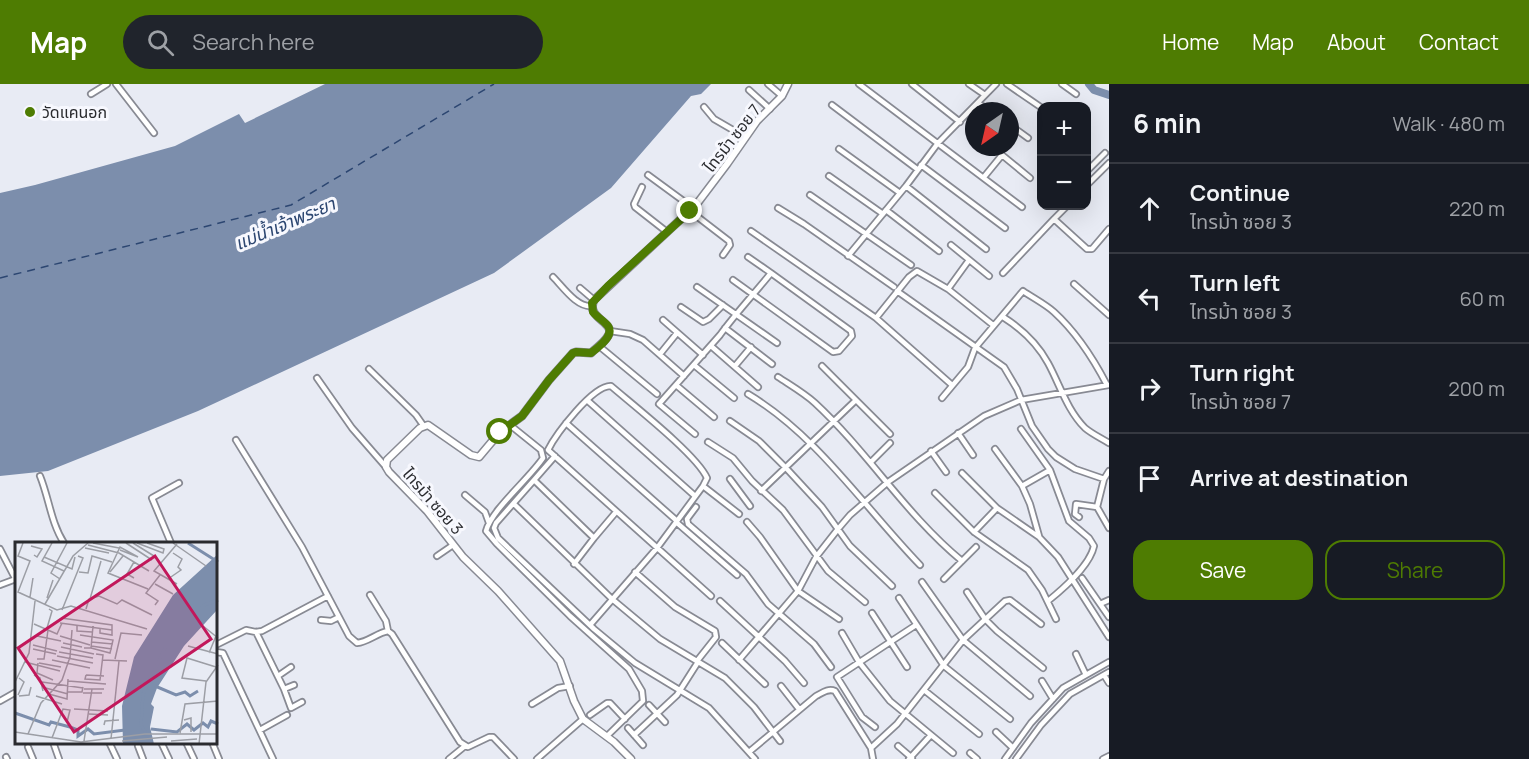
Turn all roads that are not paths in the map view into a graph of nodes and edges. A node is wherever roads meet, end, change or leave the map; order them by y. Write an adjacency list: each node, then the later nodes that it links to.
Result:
1 (107, 84): 12 (street)
2 (116, 84): 24 (street)
3 (768, 84): 15 (street)
4 (788, 84): 15 (street, ไทรม้า ซอย 7)
5 (859, 84): 27 (street)
6 (912, 84): 22 (street)
7 (969, 84): 14 (street)
8 (996, 84): 14 (street)
9 (1007, 84): 18 (street)
10 (1062, 84): 13 (street)
11 (749, 90): 20 (street)
12 (91, 94)
13 (1076, 94)
14 (986, 95): 16 (street)
15 (782, 96): 20 (street, ไทรม้า ซอย 7)
16 (979, 102)
17 (832, 105): 31 (street)
18 (1037, 105)
19 (704, 107): 25 (street)
20 (770, 109): 25 (street, ไทรม้า ซอย 7)
21 (965, 117): 22 (street)
22 (960, 122): 27 (street)
23 (1019, 132): 26 (street)
24 (154, 133)
25 (745, 137): 44 (street, ไทรม้า ซอย 7)
26 (1028, 138)
27 (938, 143): 31 (street); 35 (street)
28 (839, 149): 40 (street)
29 (1106, 153): 32 (street)
30 (1109, 163): 37 (street)
31 (919, 167): 38 (street); 48 (street)
32 (1091, 167)
33 (648, 175): 44 (street)
34 (829, 176): 46 (street)
35 (984, 177): 36 (street); 42 (street)
36 (1030, 178)
37 (1091, 181)
38 (906, 186): 40 (street); 54 (street)
39 (642, 187): 51 (street)
40 (900, 193): 46 (street)
41 (810, 195): 52 (street)
42 (1022, 207)
43 (778, 208): 57 (street)
44 (691, 210): 51 (street, ไทรม้า ซอย 7); 56 (street)
45 (1062, 210): 47 (street)
46 (884, 212): 52 (street); 55 (street)
47 (1054, 219): 49 (street); 62 (street)
48 (1005, 228)
49 (1109, 229)
50 (752, 231): 78 (street)
51 (667, 232): 72 (street, ไทรม้า ซอย 7)
52 (865, 234): 57 (street); 60 (street)
53 (951, 245): 59 (street)
54 (986, 249)
55 (939, 251)
56 (723, 255)
57 (848, 256): 69 (street)
58 (748, 257): 61 (street)
59 (969, 260): 63 (street); 70 (street)
60 (911, 265)
61 (771, 273): 71 (street); 71 (street)
62 (1003, 273)
63 (989, 276)
64 (553, 277): 72 (street)
65 (734, 280): 71 (street)
66 (1074, 284): 76 (street)
67 (697, 287): 73 (street)
68 (580, 288): 72 (street)
69 (896, 289): 70 (street); 78 (street); 88 (street)
70 (948, 289): 80 (street)
71 (754, 294): 75 (street)
72 (593, 303): 82 (street)
73 (723, 305): 74 (street); 75 (street)
74 (681, 307)
75 (737, 315): 81 (street); 84 (street)
76 (1109, 315)
77 (1003, 317): 80 (street); 100 (street); 103 (street)
78 (876, 318): 99 (street)
79 (663, 320): 83 (street)
80 (993, 325): 88 (street)
81 (725, 328): 86 (street); 87 (street)
82 (610, 331): 85 (street); 89 (street)
83 (677, 333): 89 (street); 90 (street)
84 (777, 343)
85 (599, 346): 104 (street); 116 (street)
86 (711, 346): 90 (street); 93 (street)
87 (751, 347): 91 (street); 93 (street)
88 (975, 348): 99 (street); 109 (street)
89 (660, 354): 96 (street)
90 (703, 355): 92 (street)
91 (772, 364)
92 (694, 365): 96 (street); 106 (street)
93 (735, 366): 102 (street)
94 (822, 366): 108 (street)
95 (369, 369): 115 (street)
96 (684, 376): 101 (street)
97 (778, 376): 113 (street)
98 (316, 378): 131 (street)
99 (952, 385): 107 (street)
100 (1108, 385): 103 (street)
101 (676, 386): 111 (street); 119 (street)
102 (758, 387)
103 (1062, 392): 109 (street); 123 (street)
104 (657, 394)
105 (748, 394): 124 (street)
106 (734, 398)
107 (942, 398)
108 (856, 400): 113 (street); 120 (street)
109 (1021, 400): 118 (street); 139 (street)
110 (588, 401): 114 (street); 143 (street); 148 (street)
111 (714, 417)
112 (730, 420): 132 (street)
113 (834, 422): 124 (street); 130 (street)
114 (566, 423): 129 (street); 158 (street)
115 (423, 425): 116 (street); 131 (street, ไทรม้า ซอย 3)
116 (510, 425): 161 (street)
117 (1021, 429): 133 (street)
118 (958, 433): 127 (street); 128 (street)
119 (695, 434)
120 (890, 434)
121 (236, 440): 192 (street)
122 (708, 442): 145 (street)
123 (1109, 443)
124 (812, 444): 132 (street); 150 (street)
125 (890, 444): 130 (street)
126 (995, 449): 144 (street)
127 (931, 451): 135 (street); 141 (street)
128 (973, 455)
129 (555, 456): 140 (street); 156 (street)
130 (871, 462): 141 (street)
131 (386, 468): 170 (street, ไทรม้า ซอย 3)
132 (786, 468): 145 (street); 162 (street)
133 (1050, 470): 144 (street); 182 (street)
134 (1109, 471): 139 (street)
135 (946, 472)
136 (962, 473): 155 (street)
137 (40, 476): 168 (street)
138 (730, 479): 149 (street)
139 (1104, 479): 154 (street)
140 (534, 480): 151 (street); 167 (street)
141 (888, 482): 150 (street); 176 (street)
142 (179, 483): 169 (street)
143 (703, 486): 148 (street); 149 (street)
144 (1022, 486): 160 (street)
145 (761, 491): 175 (street)
146 (935, 493): 165 (street)
147 (465, 495): 161 (street)
148 (695, 496): 158 (street)
149 (745, 499): 152 (street)
150 (864, 502): 162 (street); 178 (street)
151 (514, 504): 177 (street); 209 (street)
152 (750, 506)
153 (696, 507): 202 (street)
154 (1097, 507): 157 (street); 164 (street)
155 (997, 508): 163 (street); 165 (street)
156 (616, 512): 167 (street); 172 (street)
157 (1079, 518)
158 (676, 521): 172 (street); 180 (street)
159 (747, 522): 189 (street)
160 (1035, 522): 163 (street); 166 (street)
161 (489, 523): 258 (street)
162 (838, 528): 175 (street); 188 (street)
163 (1025, 528): 166 (street)
164 (1109, 528)
165 (974, 532): 198 (street)
166 (1040, 537): 182 (street)
167 (594, 538): 177 (street)
168 (63, 542)
169 (171, 542)
170 (453, 545): 174 (street); 240 (street, ไทรม้า ซอย 3)
171 (976, 547): 176 (street)
172 (657, 548): 179 (street); 193 (street)
173 (0, 549): 181 (street)
174 (437, 556)
175 (816, 557): 189 (street); 199 (street)
176 (962, 561): 184 (street)
177 (574, 564): 195 (street)
178 (920, 565)
179 (636, 572): 195 (street); 224 (street)
180 (738, 575)
181 (15, 578)
182 (1073, 578): 198 (street); 215 (street)
183 (1082, 578): 200 (street)
184 (944, 579)
185 (15, 580): 187 (street)
186 (922, 582): 217 (street)
187 (0, 585)
188 (892, 585)
189 (798, 591): 202 (street); 205 (street)
190 (967, 592): 206 (street)
191 (370, 595): 212 (street)
192 (328, 596): 203 (street); 213 (street)
193 (711, 596)
194 (898, 598): 211 (street)
195 (612, 599): 209 (street); 224 (street)
196 (1109, 600): 200 (street)
197 (720, 601): 216 (street)
198 (1048, 601): 207 (street)
199 (865, 602)
200 (1100, 604): 204 (street)
201 (872, 613): 218 (street)
202 (780, 615): 216 (street); 229 (street)
203 (339, 617): 208 (street); 212 (street)
204 (1109, 617)
205 (839, 619)
206 (985, 619): 210 (street); 217 (street); 231 (street)
207 (1056, 619)
208 (321, 620)
209 (590, 624): 243 (street)
210 (1041, 624)
211 (916, 625): 218 (street); 227 (street)
212 (388, 631): 278 (street)
213 (256, 632): 220 (street); 234 (street)
214 (842, 633): 225 (street)
215 (1109, 637)
216 (760, 638): 223 (street); 236 (street)
217 (963, 640): 227 (street); 246 (street)
218 (890, 641): 225 (street); 230 (street)
219 (722, 643): 223 (street)
220 (218, 644)
221 (218, 652): 263 (street)
222 (1076, 654): 233 (street)
223 (740, 660): 238 (street)
224 (697, 661): 243 (street); 264 (street)
225 (859, 662): 254 (street); 261 (street)
226 (1109, 662): 233 (street)
227 (944, 666): 244 (street); 259 (street)
228 (291, 667): 234 (street)
229 (831, 667)
230 (907, 667)
231 (1043, 668)
232 (1107, 674): 237 (street); 304 (street)
233 (1086, 675): 247 (street)
234 (278, 676): 242 (street)
235 (1042, 681): 247 (street)
236 (804, 683)
237 (1109, 683)
238 (765, 684)
239 (294, 685): 242 (street)
240 (570, 686): 250 (street); 257 (street, ไทรม้า ซอย 3)
241 (781, 686): 252 (street)
242 (284, 689): 249 (street)
243 (680, 690): 253 (street); 283 (street)
244 (924, 690): 254 (street); 266 (street)
245 (15, 694): 248 (street)
246 (1030, 696)
247 (1053, 699): 282 (street)
248 (0, 701)
249 (302, 702)
250 (532, 704)
251 (649, 705): 253 (street)
252 (800, 709): 264 (street); 281 (street)
253 (657, 714): 260 (street); 267 (street)
254 (906, 714): 268 (street); 281 (street)
255 (287, 715): 263 (street)
256 (590, 715): 258 (street)
257 (583, 719): 269 (street); 300 (street)
258 (625, 719): 269 (street)
259 (1010, 719)
260 (665, 722)
261 (875, 727)
262 (628, 728): 267 (street)
263 (260, 730): 297 (street)
264 (772, 731): 270 (street); 283 (street)
265 (996, 732): 282 (street)
266 (978, 734)
267 (634, 735): 276 (street)
268 (931, 735): 284 (street); 289 (street)
269 (607, 736): 301 (street)
270 (780, 741)
271 (54, 744): 291 (street)
272 (110, 744): 292 (street)
273 (162, 744): 294 (street)
274 (187, 744): 295 (street)
275 (213, 744): 296 (street)
276 (643, 745)
277 (138, 746): 293 (street)
278 (465, 746): 298 (street); 299 (street)
279 (898, 746): 289 (street)
280 (28, 747): 290 (street)
281 (871, 748): 288 (street)
282 (1013, 748): 287 (street)
283 (749, 752): 302 (street)
284 (953, 753)
285 (970, 753): 303 (street)
286 (1109, 756): 305 (street)
287 (1006, 757): 304 (street)
288 (875, 758)
289 (911, 758)
290 (33, 759)
291 (59, 759)
292 (117, 759)
293 (143, 759)
294 (169, 759)
295 (194, 759)
296 (219, 759)
297 (273, 759)
298 (449, 759)
299 (514, 759)
300 (537, 759)
301 (631, 759)
302 (755, 759)
303 (976, 759)
304 (1014, 759)
305 (1103, 759)

